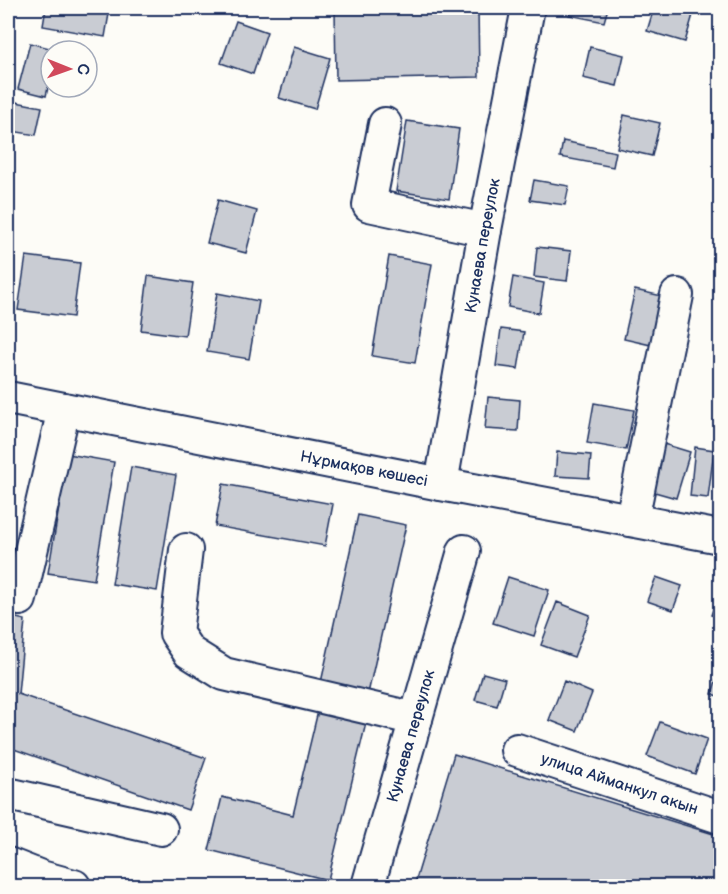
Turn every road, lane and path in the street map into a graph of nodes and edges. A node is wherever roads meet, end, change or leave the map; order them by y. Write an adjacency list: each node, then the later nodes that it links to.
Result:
1 (528, 8): 3 (street, Кунаева переулок)
2 (386, 124): 3 (street)
3 (484, 231): 7 (street, Кунаева переулок)
4 (676, 295): 8 (street)
5 (8, 398): 6 (street, Нұрмақов көшесі)
6 (64, 410): 7 (street, Нұрмақов көшесі); 12 (street)
7 (441, 484): 8 (street, Нұрмақов көшесі)
8 (632, 520): 9 (street, Нұрмақов көшесі)
9 (720, 537)
10 (186, 550): 13 (street)
11 (464, 551): 13 (street, Кунаева переулок)
12 (8, 596)
13 (416, 719): 22 (street, Кунаева переулок)
14 (518, 750): 16 (street, улица Айманкул акын)
15 (8, 794): 17 (street)
16 (720, 818)
17 (161, 829)
18 (8, 864): 20 (street)
19 (8, 876): 20 (street)
20 (41, 877): 21 (street)
21 (74, 886)
22 (368, 886)

